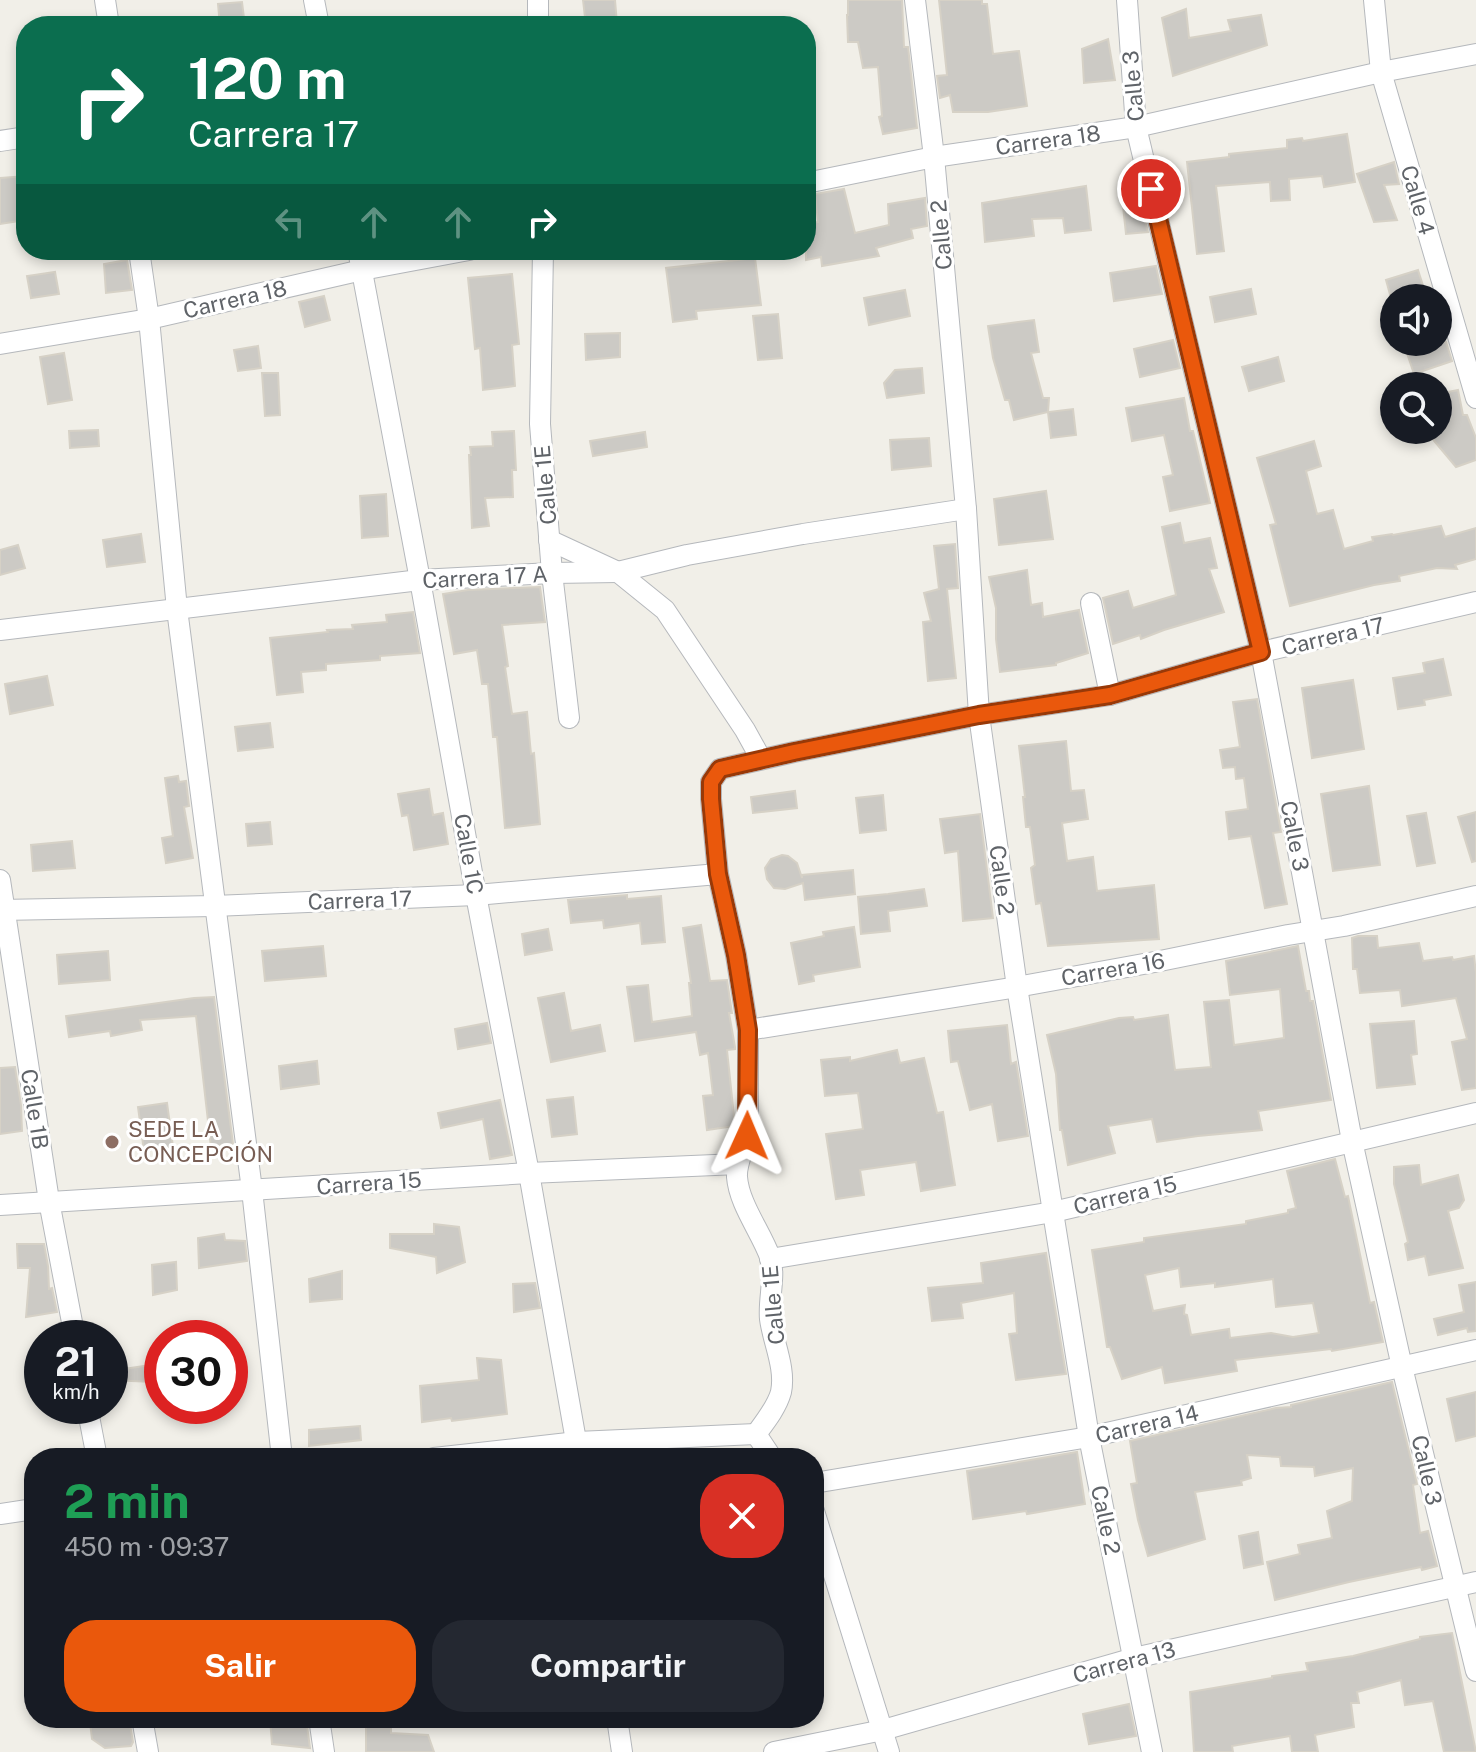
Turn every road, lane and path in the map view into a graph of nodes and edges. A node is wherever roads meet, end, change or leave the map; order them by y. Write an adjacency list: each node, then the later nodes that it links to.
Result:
1 (915, 0): 7 (street, Calle 2)
2 (1127, 0): 6 (street, Calle 3)
3 (1374, 0): 5 (street, Calle 4)
4 (1476, 54): 5 (street, Carrera 18)
5 (1381, 72): 6 (street, Carrera 18); 14 (street, Calle 4)
6 (1136, 127): 7 (street, Carrera 18); 24 (street, Calle 3)
7 (934, 157): 8 (street, Carrera 18); 15 (street, Calle 2)
8 (816, 181)
9 (140, 260): 12 (street)
10 (360, 260): 12 (street, Carrera 18); 19 (street, Calle 1C)
11 (543, 260): 16 (street, Calle 1E)
12 (149, 319): 13 (street, Carrera 18); 22 (street)
13 (0, 344)
14 (1476, 398)
15 (966, 509): 17 (street, Carrera 17 A); 26 (street, Calle 2)
16 (549, 540): 17 (street); 18 (street, Calle 1E)
17 (618, 572): 18 (street, Carrera 17 A); 28 (street)
18 (552, 573): 19 (street, Carrera 17 A); 27 (street, Calle 1E)
19 (420, 580): 22 (street, Carrera 17 A); 32 (street, Calle 1C)
20 (1476, 602): 24 (street, Carrera 17)
21 (1091, 603): 25 (street)
22 (177, 609): 23 (street, Carrera 17 A); 34 (street)
23 (0, 630)
24 (1261, 652): 25 (street, Carrera 17); 36 (street, Calle 3)
25 (1110, 695): 26 (street, Carrera 17)
26 (979, 715): 28 (street, Carrera 17); 37 (street, Calle 2)
27 (569, 718)
28 (761, 759): 29 (street, Carrera 17)
29 (720, 769): 30 (street, Calle 1E)
30 (718, 874): 32 (street, Carrera 17); 38 (street, Calle 1E)
31 (0, 880): 35 (street, Calle 1B)
32 (476, 895): 34 (street, Carrera 17); 42 (street, Calle 1C)
33 (1476, 896): 36 (street, Carrera 16)
34 (214, 906): 35 (street, Carrera 17); 43 (street)
35 (2, 909): 44 (street, Calle 1B)
36 (1314, 932): 37 (street, Carrera 16); 40 (street, Calle 3)
37 (1017, 987): 38 (street, Carrera 16); 46 (street, Calle 2)
38 (748, 1030): 41 (street, Calle 1E)
39 (1476, 1113): 40 (street, Carrera 15)
40 (1352, 1141): 46 (street, Carrera 15); 50 (street, Calle 3)
41 (738, 1164): 42 (street, Carrera 15); 47 (street, Calle 1E)
42 (529, 1173): 43 (street, Carrera 15); 56 (street, Calle 1C)
43 (252, 1190): 44 (street, Carrera 15); 55 (street)
44 (49, 1201): 45 (street, Carrera 15); 48 (street, Calle 1B)
45 (0, 1205)
46 (1053, 1212): 47 (street, Carrera 15); 53 (street, Calle 2)
47 (770, 1259): 52 (street, Calle 1E)
48 (72, 1320)
49 (1476, 1350): 50 (street, Carrera 14)
50 (1402, 1367): 53 (street, Carrera 14); 64 (street, Calle 3)
51 (90, 1424): 54 (street)
52 (756, 1434): 57 (street); 58 (street)
53 (1089, 1437): 59 (street, Carrera 14); 65 (street, Calle 2)
54 (95, 1448)
55 (281, 1448)
56 (578, 1448)
57 (600, 1448)
58 (765, 1448)
59 (824, 1481)
60 (24, 1510): 61 (street)
61 (0, 1514)
62 (824, 1543): 70 (street)
63 (1476, 1582): 64 (street, Carrera 13)
64 (1455, 1587): 65 (street, Carrera 13); 66 (street, Calle 3)
65 (1134, 1658): 70 (street, Carrera 13); 76 (street, Calle 2)
66 (1476, 1671)
67 (144, 1728): 71 (street)
68 (320, 1728): 72 (street)
69 (618, 1728): 73 (street)
70 (883, 1730): 74 (street, Carrera 13); 75 (street)
71 (148, 1752)
72 (324, 1752)
73 (622, 1752)
74 (774, 1752)
75 (889, 1752)
76 (1152, 1752)

